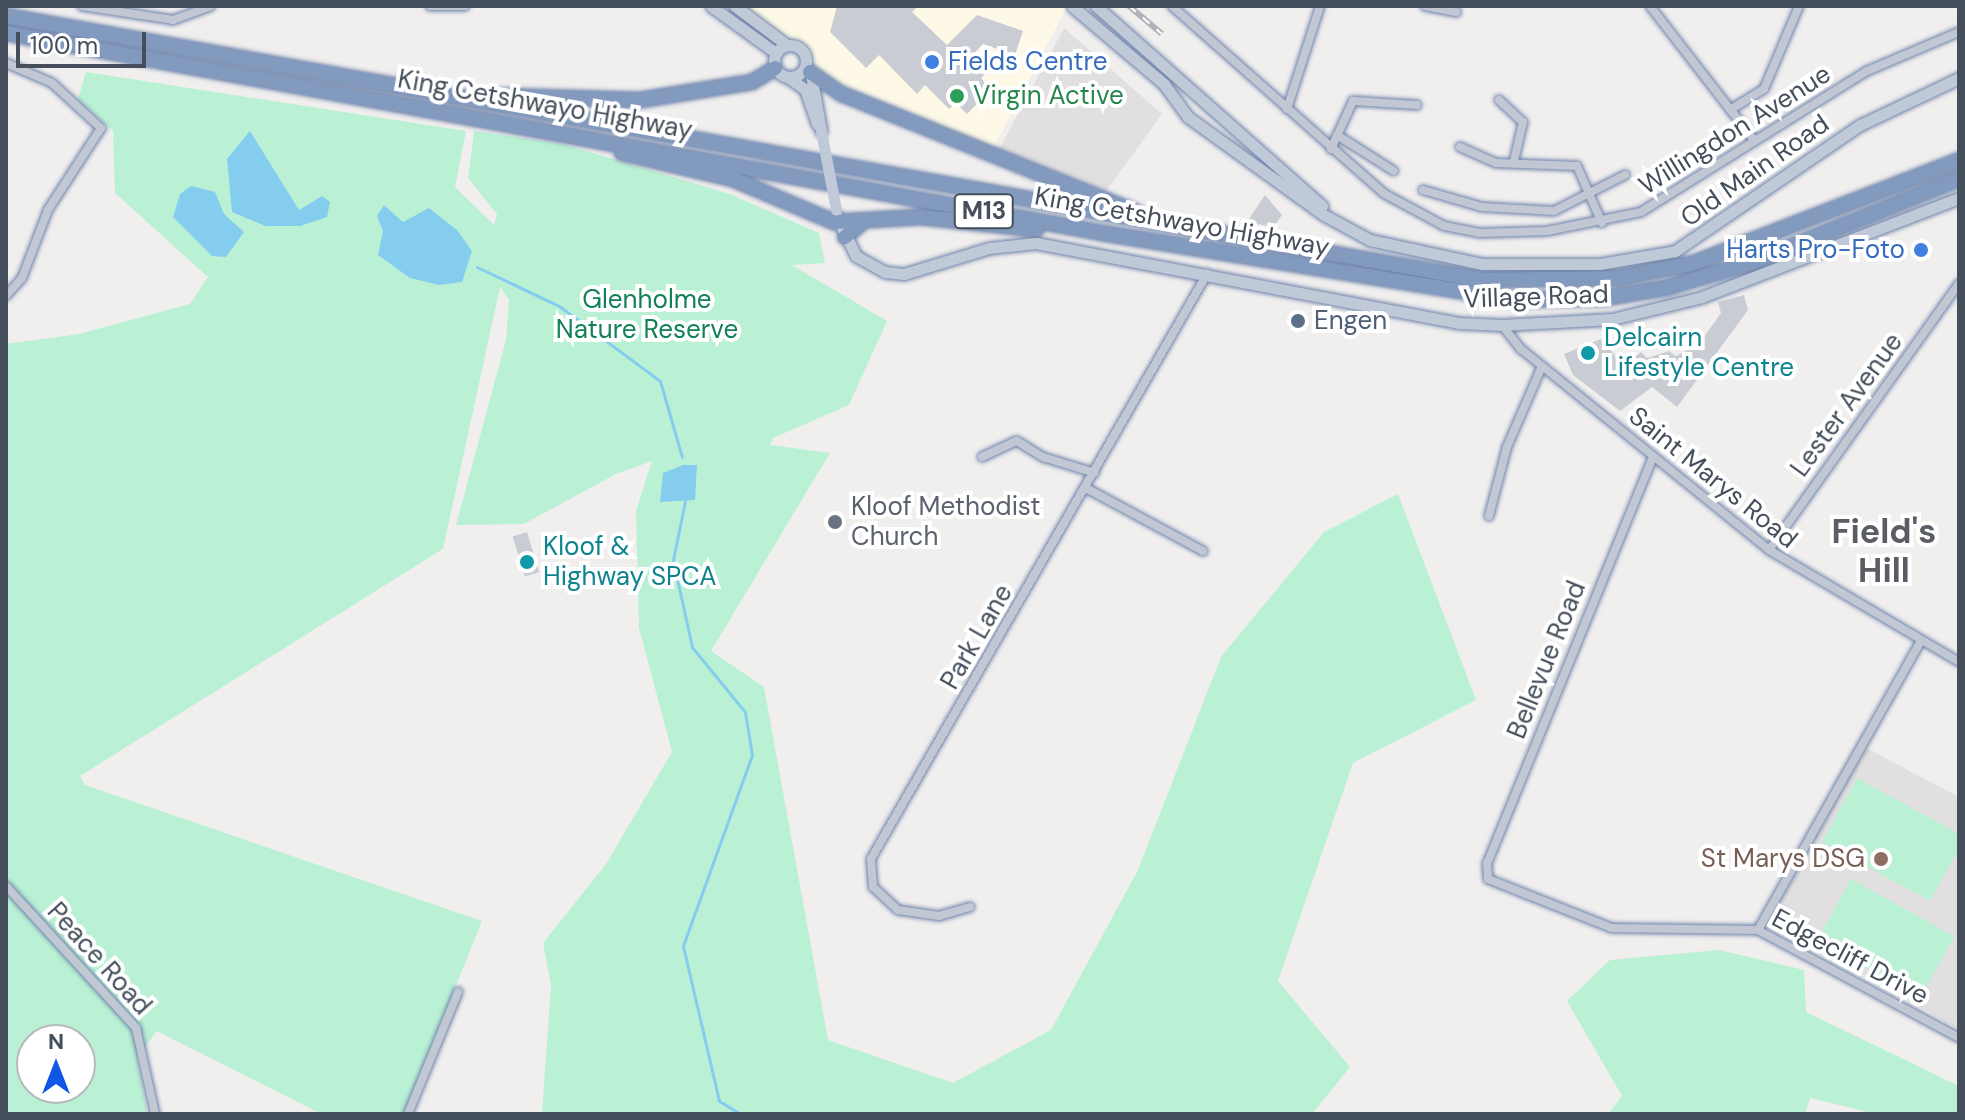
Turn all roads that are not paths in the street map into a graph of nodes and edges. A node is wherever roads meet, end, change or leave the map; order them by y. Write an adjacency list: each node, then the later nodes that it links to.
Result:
1 (82, 6): 2 (street)
2 (211, 6)
3 (430, 6): 4 (street)
4 (465, 6)
5 (711, 6): 19 (street)
6 (735, 6): 18 (street)
7 (1072, 6): 31 (street, Old Main Road)
8 (1096, 6): 26 (street, Old Main Road)
9 (1172, 6): 28 (street, Willingdon Avenue)
10 (1320, 6): 28 (street)
11 (1425, 6): 14 (street)
12 (1650, 6): 29 (street)
13 (1799, 6): 29 (street)
14 (1456, 12)
15 (6, 16): 24 (highway, King Cetshwayo Highway / M13)
16 (1959, 32): 35 (street, Willingdon Avenue)
17 (6, 33): 33 (highway, King Cetshwayo Highway / M13)
18 (787, 45): 19 (street); 21 (street)
19 (775, 61): 22 (street, Village Road); 24 (highway)
20 (6, 63): 56 (street)
21 (807, 70): 22 (street); 32 (street, Village Road); 51 (highway)
22 (789, 78): 32 (street, Village Road)
23 (1959, 78): 48 (street, Old Main Road)
24 (395, 87): 51 (highway, King Cetshwayo Highway / M13)
25 (1499, 100): 40 (street)
26 (1209, 104): 30 (street, Old Main Road); 31 (street)
27 (1417, 105): 34 (street)
28 (1287, 109): 38 (street, Willingdon Avenue)
29 (1730, 110): 35 (street)
30 (1228, 121): 36 (street); 48 (street, Old Main Road)
31 (1197, 124): 36 (street, Old Main Road)
32 (821, 131): 47 (street, Village Road, bridge)
33 (557, 132): 47 (highway); 52 (highway, King Cetshwayo Highway / M13)
34 (1337, 135): 38 (street); 41 (street)
35 (1753, 139): 50 (street, Willingdon Avenue)
36 (1222, 145): 48 (street, Old Main Road)
37 (1460, 147): 40 (street)
38 (1331, 149): 50 (street, Willingdon Avenue)
39 (1959, 160): 51 (highway, King Cetshwayo Highway / M13)
40 (1514, 161): 45 (street)
41 (1394, 171)
42 (1625, 175): 45 (street)
43 (1959, 179): 52 (highway, King Cetshwayo Highway / M13)
44 (1423, 190): 45 (street)
45 (1592, 194): 50 (street)
46 (1959, 198): 57 (street, Village Road)
47 (836, 216): 49 (highway); 53 (street, Village Road)
48 (1333, 218)
49 (867, 219): 52 (highway); 53 (highway)
50 (1602, 223)
51 (1171, 225)
52 (1102, 233)
53 (845, 237): 54 (street, Village Road)
54 (1208, 273): 57 (street, Village Road); 61 (street, Park Lane)
55 (1959, 284): 64 (street, Lester Avenue)
56 (6, 296)
57 (1502, 325): 58 (street, Saint Marys Road)
58 (1542, 366): 60 (street, Saint Marys Road); 63 (street)
59 (982, 457): 61 (street)
60 (1653, 457): 64 (street, Saint Marys Road); 68 (street, Bellevue Road)
61 (1095, 473): 62 (street, Park Lane)
62 (1086, 488): 65 (street); 70 (street, Park Lane)
63 (1489, 516)
64 (1769, 550): 66 (street, Saint Marys Road)
65 (1203, 551)
66 (1921, 641): 67 (street, Saint Marys Road); 71 (street)
67 (1959, 662)
68 (1488, 879): 71 (street, Edgecliff Drive)
69 (6, 886): 74 (street, Peace Road)
70 (970, 907)
71 (1758, 930): 73 (street, Edgecliff Drive)
72 (458, 992): 75 (street)
73 (1959, 1038)
74 (155, 1114)
75 (408, 1114)

